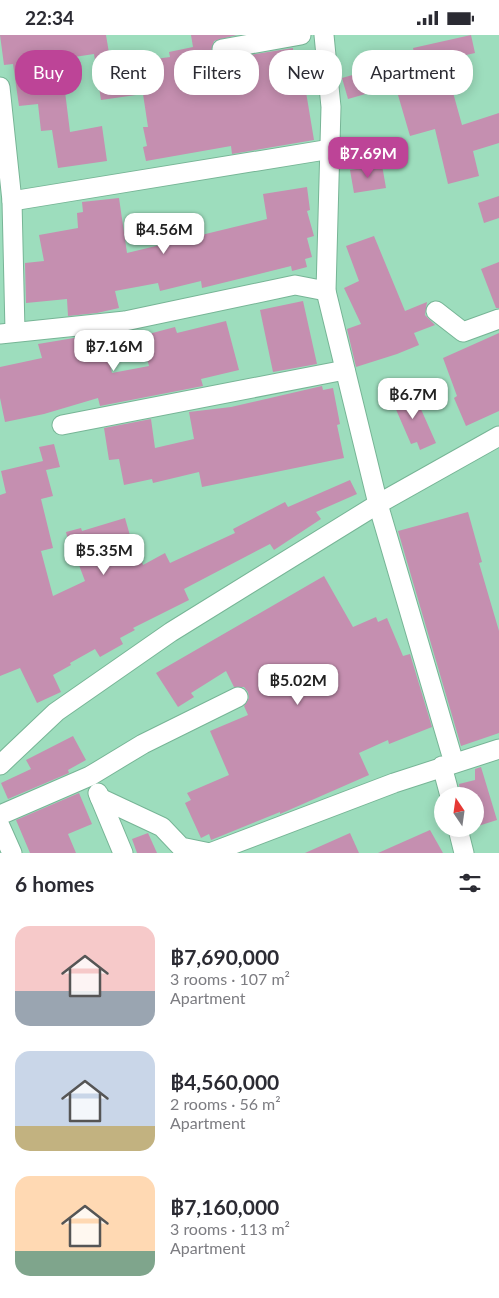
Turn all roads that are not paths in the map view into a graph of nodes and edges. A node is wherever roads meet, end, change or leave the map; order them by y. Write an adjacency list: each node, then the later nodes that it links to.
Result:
1 (301, 35): 3 (street)
2 (324, 35): 5 (street)
3 (222, 49)
4 (0, 87): 6 (street)
5 (331, 149): 6 (street); 7 (street)
6 (12, 201): 10 (street)
7 (326, 291): 10 (street); 11 (street)
8 (436, 311): 9 (street)
9 (499, 319)
10 (8, 333)
11 (345, 370): 12 (street); 14 (street)
12 (62, 425)
13 (499, 436): 14 (street)
14 (378, 504): 17 (street); 18 (street)
15 (238, 697): 19 (street)
16 (499, 749): 17 (street)
17 (448, 764): 20 (street); 21 (street)
18 (0, 765)
19 (90, 776): 21 (street); 22 (street)
20 (449, 787)
21 (100, 798): 26 (street)
22 (0, 815)
23 (0, 826): 25 (street)
24 (460, 837): 27 (street)
25 (12, 853)
26 (123, 853)
27 (464, 853)

